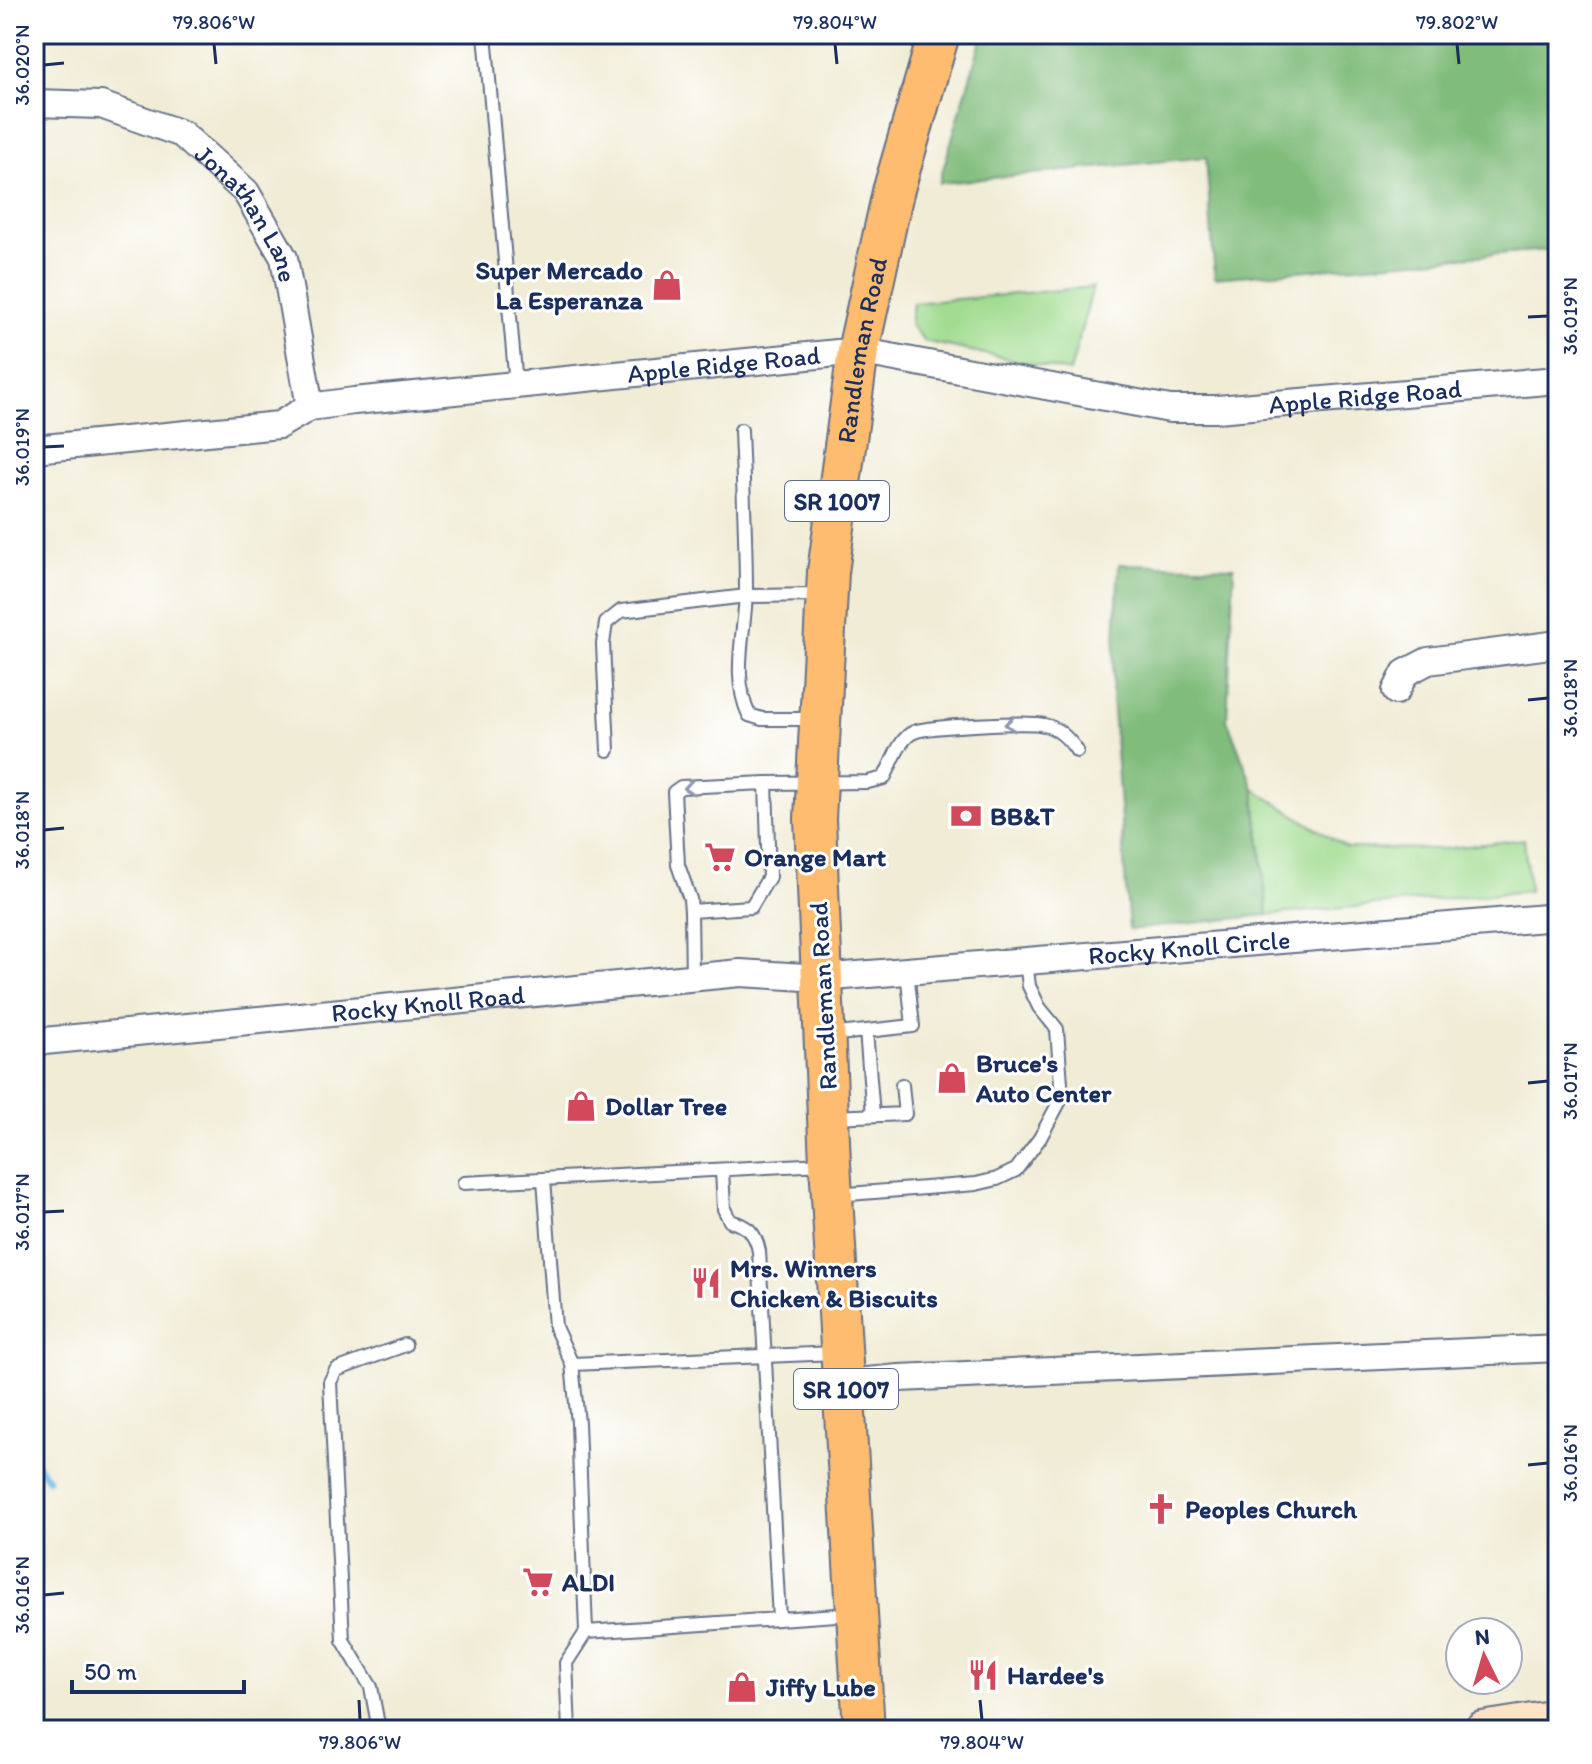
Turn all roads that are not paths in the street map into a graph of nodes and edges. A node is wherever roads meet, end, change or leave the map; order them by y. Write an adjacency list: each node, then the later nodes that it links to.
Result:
1 (485, 34): 6 (lane)
2 (939, 34): 4 (main road, Randleman Road / SR 1007)
3 (34, 103): 7 (street, Jonathan Lane)
4 (858, 351): 5 (street, Apple Ridge Road); 6 (street, Apple Ridge Road); 10 (main road, Randleman Road / SR 1007)
5 (1558, 380)
6 (516, 385): 7 (street, Apple Ridge Road)
7 (310, 407): 9 (street, Apple Ridge Road)
8 (741, 430): 11 (lane)
9 (34, 449)
10 (827, 595): 11 (lane); 14 (main road, Randleman Road / SR 1007)
11 (746, 596): 14 (lane); 15 (lane)
12 (1558, 644): 13 (street)
13 (1396, 691)
14 (821, 719): 18 (main road, Randleman Road / SR 1007)
15 (608, 750)
16 (1077, 751): 18 (lane, one-way to 18)
17 (766, 783): 18 (lane); 19 (lane); 19 (lane, one-way to 19)
18 (817, 784): 24 (main road, Randleman Road / SR 1007)
19 (691, 911): 23 (lane)
20 (1558, 917): 21 (street, Rocky Knoll Circle)
21 (1026, 961): 22 (street, Rocky Knoll Circle); 35 (lane)
22 (907, 971): 24 (street, Rocky Knoll Circle); 25 (lane)
23 (692, 978): 24 (street, Rocky Knoll Road); 28 (street, Rocky Knoll Road)
24 (821, 978): 27 (main road, Randleman Road / SR 1007)
25 (900, 1027): 26 (lane); 29 (lane)
26 (866, 1031): 27 (lane); 31 (lane)
27 (825, 1036): 32 (main road, Randleman Road / SR 1007)
28 (34, 1042)
29 (899, 1043)
30 (902, 1085): 31 (lane)
31 (873, 1115): 32 (lane)
32 (829, 1117): 35 (main road, Randleman Road / SR 1007)
33 (722, 1170): 34 (lane); 35 (lane); 39 (lane)
34 (544, 1179): 36 (lane); 40 (lane)
35 (832, 1179): 41 (main road, Randleman Road / SR 1007)
36 (464, 1183)
37 (405, 1345): 46 (lane)
38 (1558, 1348): 41 (street)
39 (765, 1357): 40 (lane); 41 (lane); 43 (lane)
40 (572, 1364): 44 (lane)
41 (844, 1368): 42 (main road, Randleman Road / SR 1007)
42 (858, 1614): 43 (lane); 48 (main road, Randleman Road / SR 1007)
43 (779, 1619): 44 (lane)
44 (586, 1632): 47 (lane)
45 (1558, 1718): 49 (main road)
46 (379, 1730)
47 (569, 1730)
48 (864, 1730)
49 (1482, 1730)

